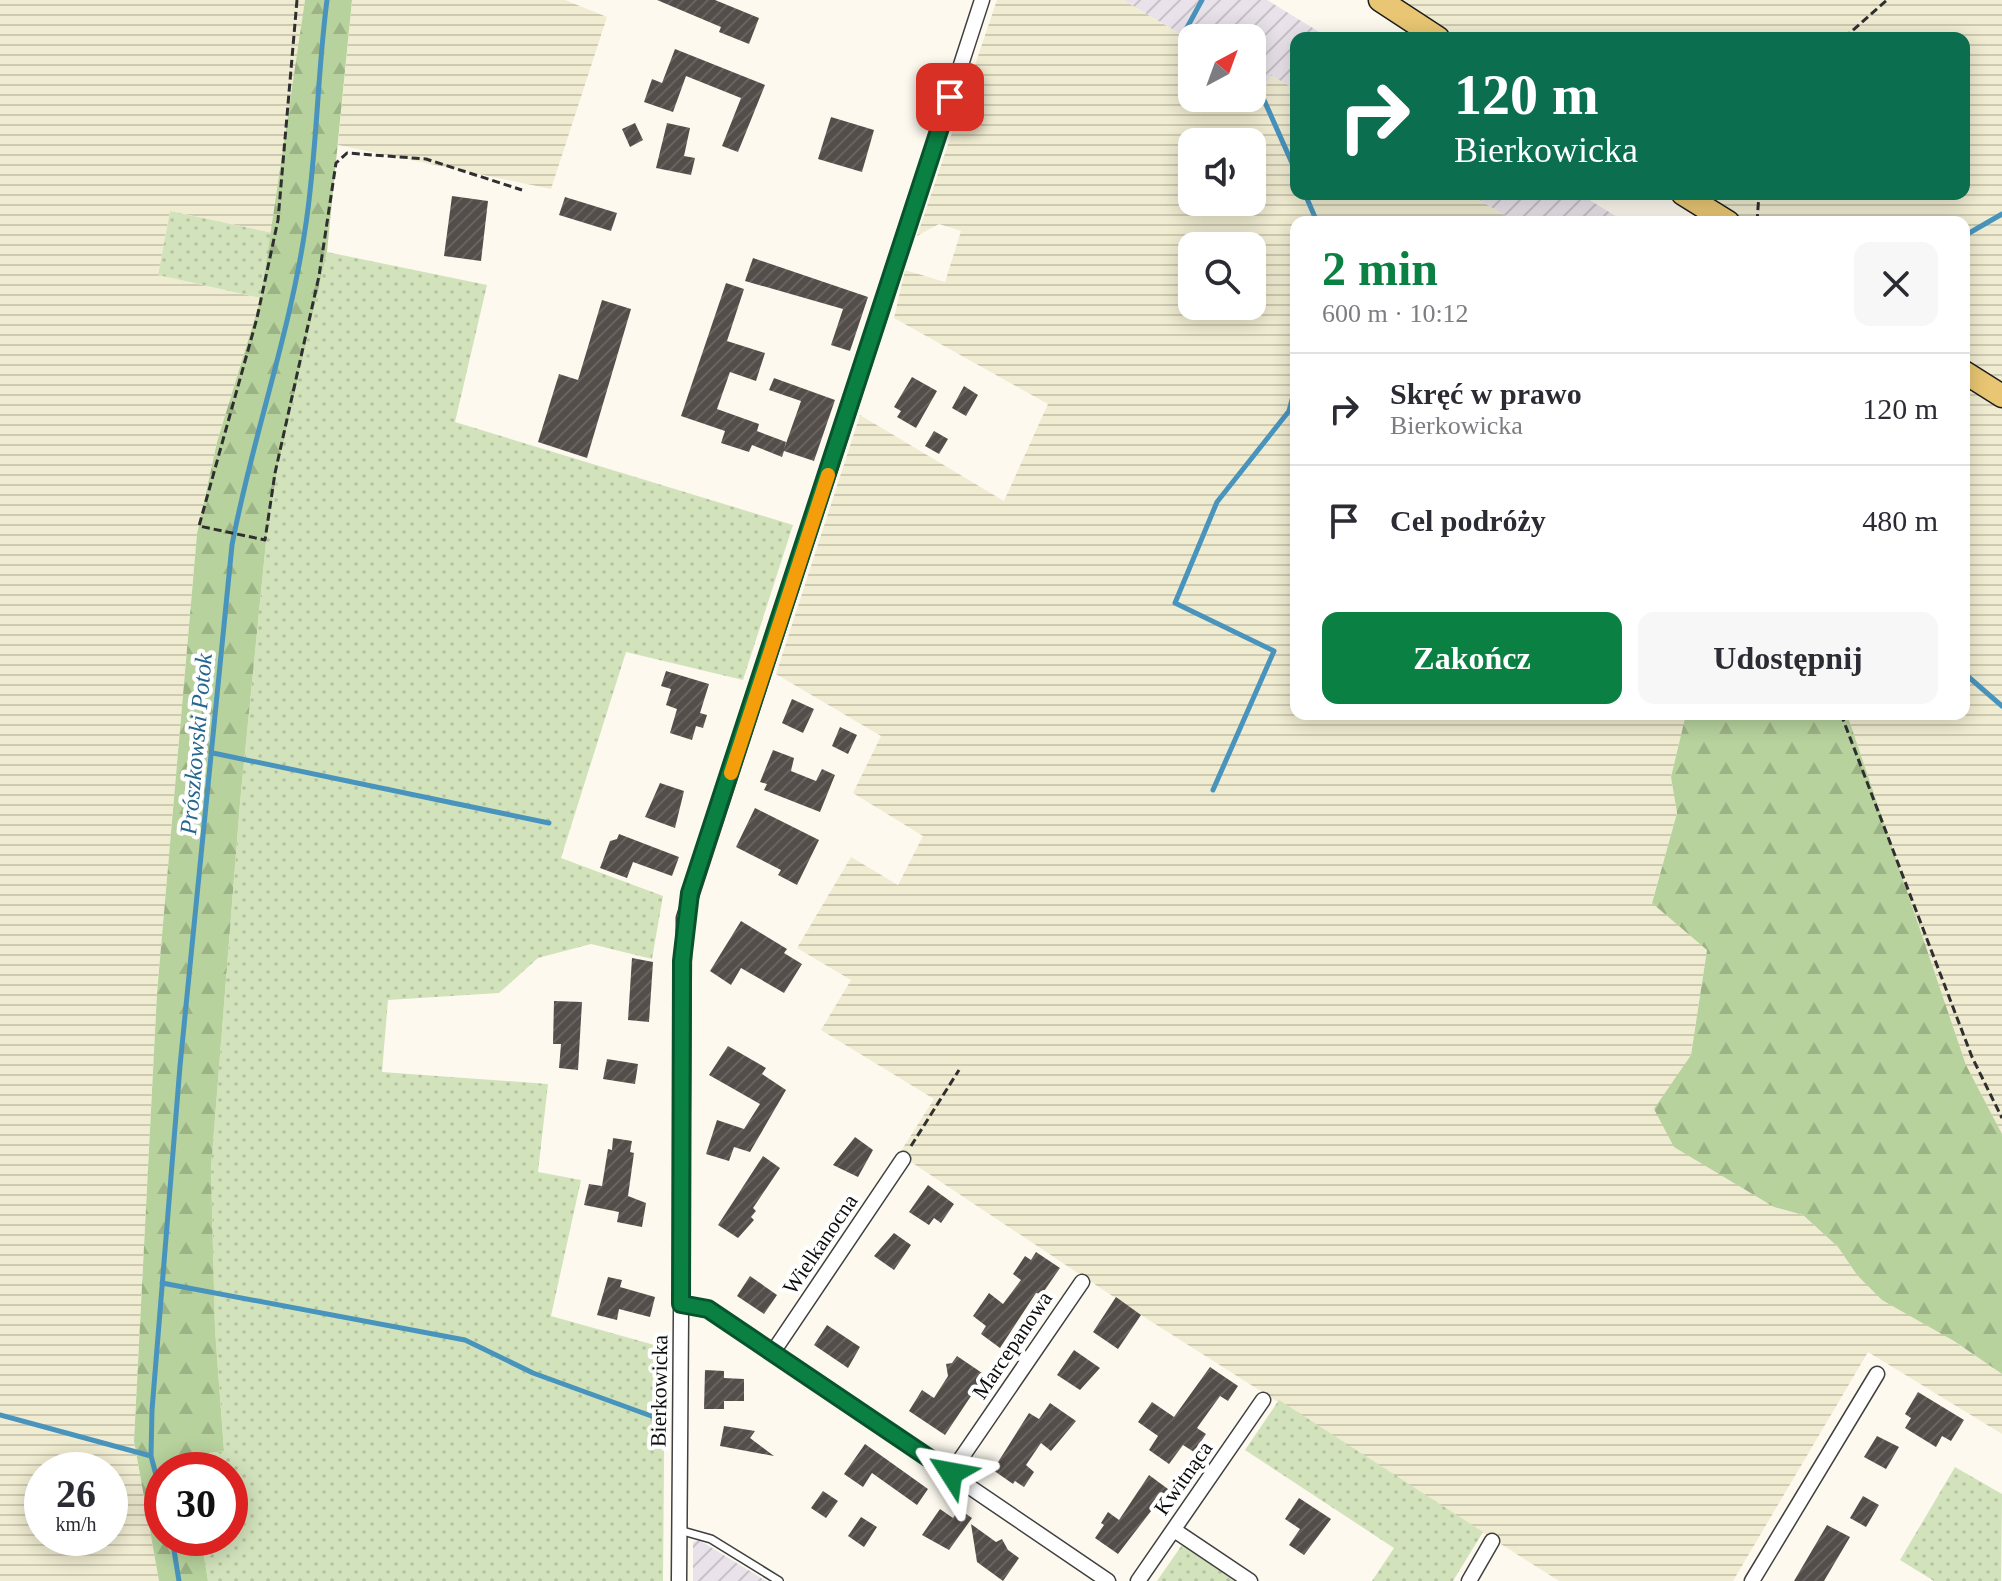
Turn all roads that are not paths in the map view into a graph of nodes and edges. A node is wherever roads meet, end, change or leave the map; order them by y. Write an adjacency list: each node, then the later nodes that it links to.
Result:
1 (982, 0): 10 (street, Bierkowicka)
2 (1380, 0): 3 (main road)
3 (1429, 32)
4 (1693, 200): 5 (main road)
5 (1718, 216)
6 (1970, 376): 7 (main road)
7 (2002, 396)
8 (903, 1159): 11 (street, Wielkanocna)
9 (1082, 1282): 14 (street, Marcepanowa)
10 (681, 1304): 11 (street); 15 (street, Bierkowicka)
11 (773, 1352): 14 (street)
12 (1877, 1374): 24 (street)
13 (1263, 1400): 16 (street, Kwitnąca)
14 (951, 1473): 20 (street)
15 (679, 1530): 18 (street, Bierkowicka); 19 (lane)
16 (1174, 1530): 21 (street, Kwitnąca); 22 (street)
17 (1492, 1541): 23 (street)
18 (679, 1581)
19 (779, 1581)
20 (1108, 1581)
21 (1138, 1581)
22 (1250, 1581)
23 (1469, 1581)
24 (1752, 1581)

